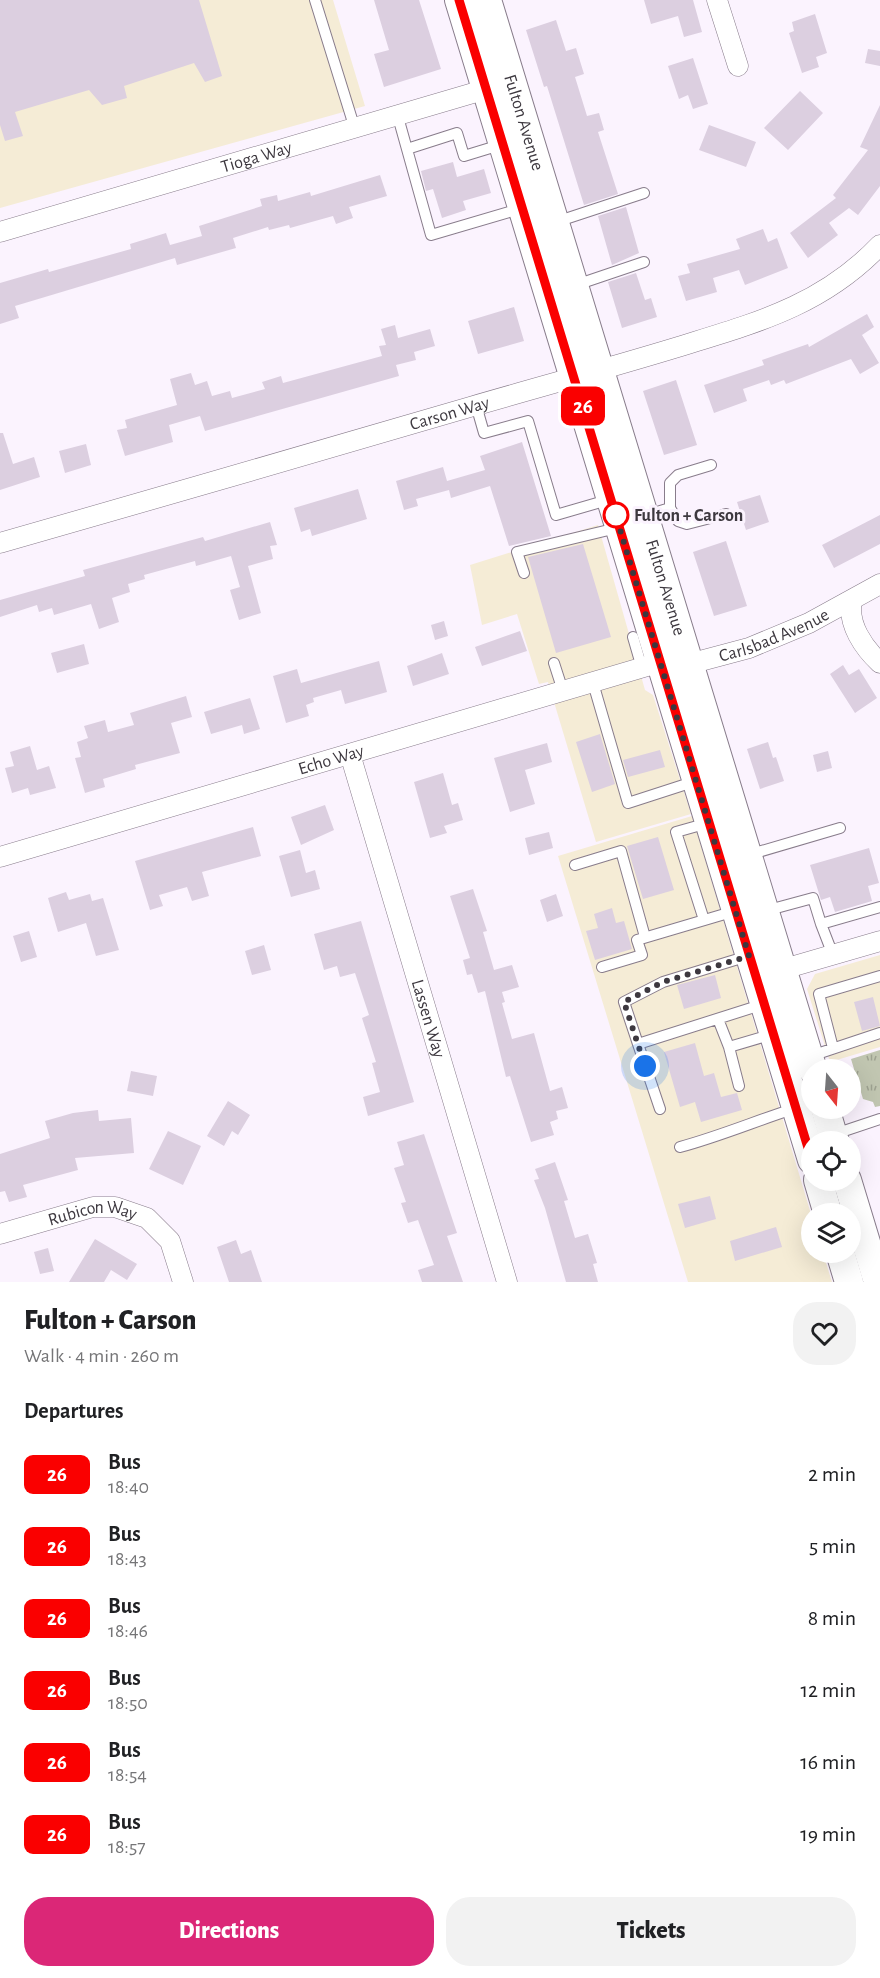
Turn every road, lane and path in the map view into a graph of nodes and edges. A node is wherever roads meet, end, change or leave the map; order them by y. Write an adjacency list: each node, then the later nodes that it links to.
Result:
1 (315, 0): 7 (lane)
2 (717, 0): 4 (street)
3 (480, 3): 5 (main road, Fulton Avenue)
4 (738, 66)
5 (499, 85): 6 (street, Tioga Way); 8 (main road, Fulton Avenue); 12 (main road, Fulton Avenue)
6 (398, 117): 7 (street, Tioga Way); 9 (lane)
7 (355, 129): 13 (street, Tioga Way)
8 (504, 144): 9 (lane); 11 (main road, Fulton Avenue)
9 (408, 149): 11 (lane)
10 (644, 193): 12 (lane)
11 (523, 208): 17 (main road, Fulton Avenue)
12 (554, 223): 16 (main road, Fulton Avenue)
13 (0, 232)
14 (880, 244): 17 (street, Carson Way)
15 (644, 262): 16 (lane)
16 (573, 285): 17 (main road, Fulton Avenue)
17 (587, 374): 18 (street, Carson Way); 20 (main road, Fulton Avenue); 22 (main road, Fulton Avenue)
18 (476, 405): 20 (lane); 23 (street, Carson Way)
19 (711, 465): 22 (lane)
20 (611, 499): 22 (main road, Fulton Avenue)
21 (726, 514): 22 (lane)
22 (644, 517): 24 (lane); 30 (main road, Fulton Avenue); 31 (main road, Fulton Avenue)
23 (0, 543)
24 (524, 573)
25 (880, 584): 26 (street, Carlsbad Avenue)
26 (852, 601): 29 (street); 30 (street, Carlsbad Avenue)
27 (633, 637): 31 (lane)
28 (554, 663): 33 (lane)
29 (880, 663)
30 (689, 664): 31 (street, Carlsbad Avenue); 38 (main road, Fulton Avenue)
31 (651, 665): 32 (street, Echo Way); 35 (main road, Fulton Avenue)
32 (592, 683): 33 (street, Echo Way); 35 (lane)
33 (563, 691): 34 (street, Echo Way)
34 (350, 754): 39 (street, Echo Way); 72 (street, Lassen Way)
35 (696, 781): 36 (main road, Fulton Avenue)
36 (709, 823): 42 (main road, Fulton Avenue); 44 (lane)
37 (840, 828): 38 (lane)
38 (748, 855): 43 (main road, Fulton Avenue)
39 (0, 857)
40 (575, 865): 46 (lane)
41 (880, 907): 45 (lane)
42 (735, 911): 44 (lane); 52 (main road, Fulton Avenue)
43 (765, 912): 45 (lane); 50 (main road, Fulton Avenue)
44 (704, 920): 46 (lane)
45 (821, 924): 48 (lane)
46 (645, 938): 49 (lane)
47 (880, 941): 48 (street)
48 (833, 955): 50 (street)
49 (602, 968)
50 (782, 969): 52 (street); 59 (main road, Fulton Avenue)
51 (880, 976): 60 (lane)
52 (756, 979): 53 (lane); 55 (main road, Fulton Avenue); 56 (lane)
53 (718, 1019): 56 (lane); 57 (lane)
54 (880, 1033): 61 (lane)
55 (773, 1034): 57 (lane); 58 (main road, Fulton Avenue)
56 (638, 1044): 64 (lane)
57 (729, 1047): 62 (lane)
58 (803, 1059)
59 (804, 1059)
60 (804, 1059)
61 (807, 1059)
62 (739, 1086)
63 (801, 1106): 67 (lane)
64 (660, 1109)
65 (880, 1119): 66 (lane)
66 (841, 1131)
67 (680, 1147)
68 (850, 1191): 74 (main road)
69 (0, 1234): 71 (street, Rubicon Way)
70 (843, 1263): 73 (main road)
71 (183, 1282)
72 (507, 1282)
73 (849, 1282)
74 (878, 1282)

